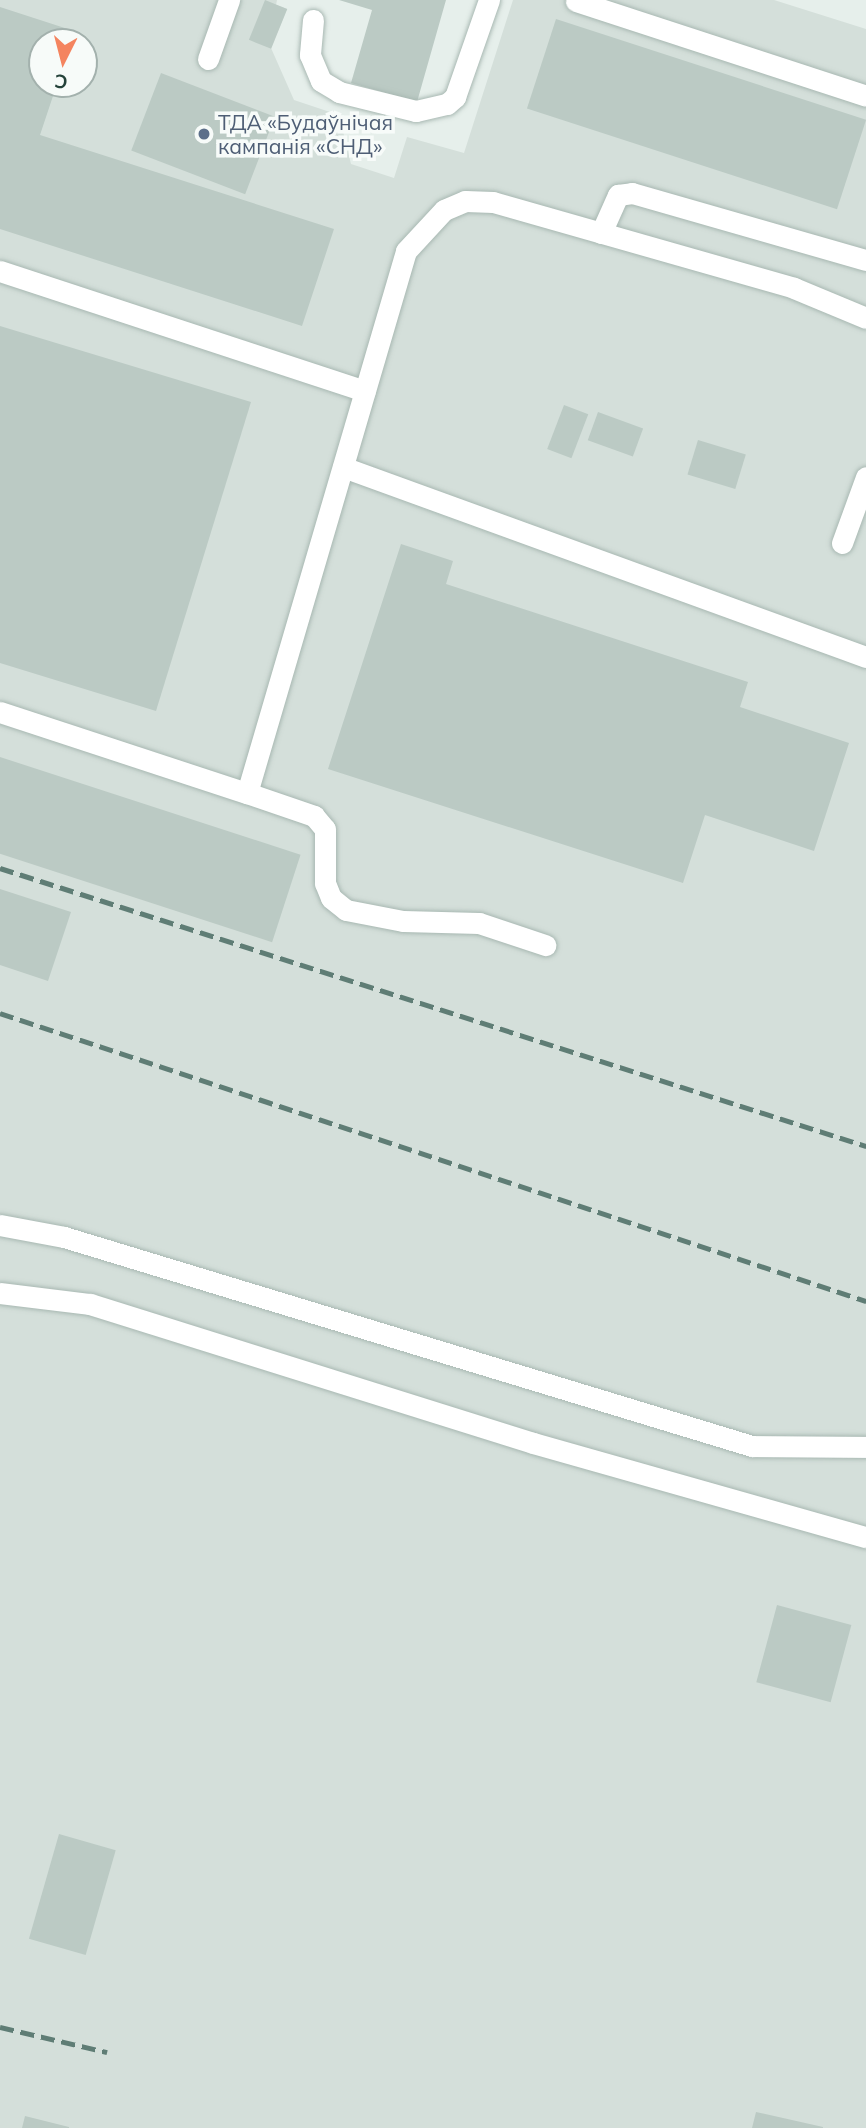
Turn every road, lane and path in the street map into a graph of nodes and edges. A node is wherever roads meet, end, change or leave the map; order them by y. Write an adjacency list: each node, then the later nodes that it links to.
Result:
1 (229, 0): 5 (lane)
2 (489, 0): 4 (lane)
3 (576, 1): 6 (lane)
4 (313, 20)
5 (208, 60)
6 (866, 96)
7 (601, 233): 8 (lane); 10 (lane); 11 (lane)
8 (866, 260)
9 (0, 271): 11 (lane)
10 (866, 318)
11 (365, 391): 12 (lane)
12 (343, 467): 15 (lane); 17 (lane)
13 (866, 477): 14 (lane)
14 (842, 543)
15 (866, 657)
16 (0, 712): 17 (lane)
17 (247, 793): 18 (lane)
18 (545, 945)
19 (0, 1224): 21 (lane)
20 (0, 1293): 22 (lane)
21 (866, 1447)
22 (866, 1536)

